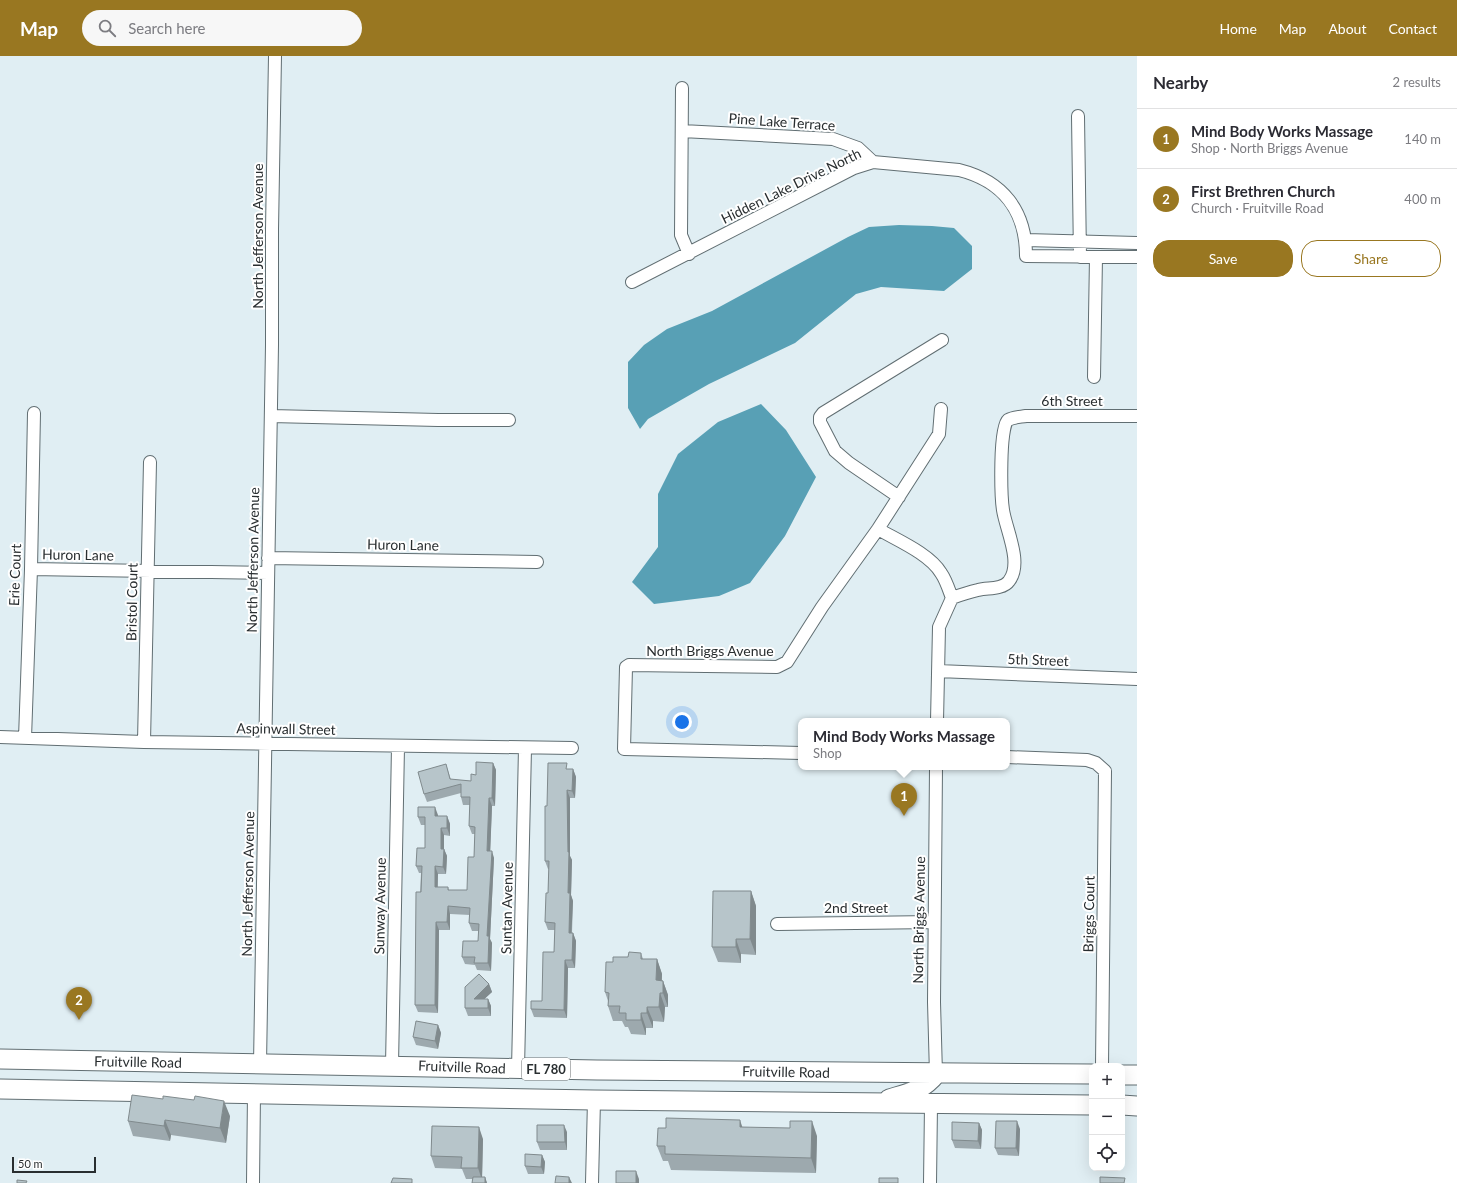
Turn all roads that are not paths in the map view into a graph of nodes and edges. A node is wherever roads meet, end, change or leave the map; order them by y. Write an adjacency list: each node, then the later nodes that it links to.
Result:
1 (275, 56): 18 (street, North Jefferson Avenue)
2 (682, 88): 4 (street)
3 (1078, 116): 7 (street)
4 (682, 131): 5 (street, Pine Lake Terrace); 9 (street)
5 (873, 162): 6 (street, Hidden Lake Drive North); 9 (street, Hidden Lake Drive North)
6 (1026, 240): 7 (street); 10 (street, Hidden Lake Drive North)
7 (1079, 242): 8 (street); 10 (street)
8 (1137, 243)
9 (689, 254): 13 (street, Hidden Lake Drive North)
10 (1080, 257): 11 (street)
11 (1096, 257): 12 (street); 15 (street)
12 (1137, 257)
13 (632, 282)
14 (942, 340): 22 (street)
15 (1094, 377)
16 (941, 409): 22 (street, North Briggs Avenue)
17 (34, 413): 26 (street, Erie Court)
18 (271, 416): 20 (street); 24 (street, North Jefferson Avenue)
19 (1137, 416): 29 (street, 6th Street)
20 (509, 420)
21 (150, 462): 27 (street, Bristol Court)
22 (899, 496): 23 (street, North Briggs Avenue)
23 (878, 530): 29 (street); 40 (street, North Briggs Avenue)
24 (268, 558): 25 (street, Huron Lane); 28 (street, North Jefferson Avenue)
25 (537, 562)
26 (31, 569): 27 (street, Huron Lane); 34 (street, Erie Court)
27 (147, 571): 28 (street, Huron Lane); 35 (street, Bristol Court)
28 (268, 573): 36 (street, North Jefferson Avenue)
29 (952, 598): 30 (street)
30 (938, 671): 31 (street, 5th Street); 32 (street)
31 (1137, 679)
32 (937, 718)
33 (0, 737): 34 (street, Aspinwall Street)
34 (25, 738): 35 (street, Aspinwall Street)
35 (144, 742): 36 (street, Aspinwall Street)
36 (265, 743): 37 (street, Aspinwall Street); 47 (street, North Jefferson Avenue)
37 (398, 746): 38 (street, Aspinwall Street); 48 (street, Sunway Avenue)
38 (525, 748): 39 (street, Aspinwall Street); 49 (street, Suntan Avenue)
39 (572, 748)
40 (798, 753)
41 (1010, 757): 46 (street, Briggs Court)
42 (936, 770): 43 (street, North Briggs Avenue)
43 (934, 922): 44 (street, 2nd Street); 50 (street, North Briggs Avenue)
44 (777, 924)
45 (0, 1059): 47 (main road, Fruitville Road / FL 780)
46 (1102, 1063)
47 (260, 1064): 48 (main road, Fruitville Road / FL 780)
48 (392, 1065): 49 (main road, Fruitville Road / FL 780)
49 (518, 1069): 50 (main road, Fruitville Road / FL 780)
50 (936, 1074): 51 (main road, Fruitville Road / FL 780); 57 (main road)
51 (1089, 1074)
52 (1125, 1074): 53 (main road)
53 (1137, 1075)
54 (0, 1089): 55 (main road, Fruitville Road / FL 780)
55 (254, 1093): 56 (main road, Fruitville Road / FL 780); 62 (street)
56 (594, 1100): 57 (main road, Fruitville Road / FL 780); 63 (street)
57 (868, 1104): 58 (main road, Fruitville Road / FL 780)
58 (931, 1105): 59 (main road, Fruitville Road / FL 780); 64 (street)
59 (1089, 1105)
60 (1125, 1106): 61 (main road)
61 (1137, 1106)
62 (252, 1183)
63 (592, 1183)
64 (930, 1183)

